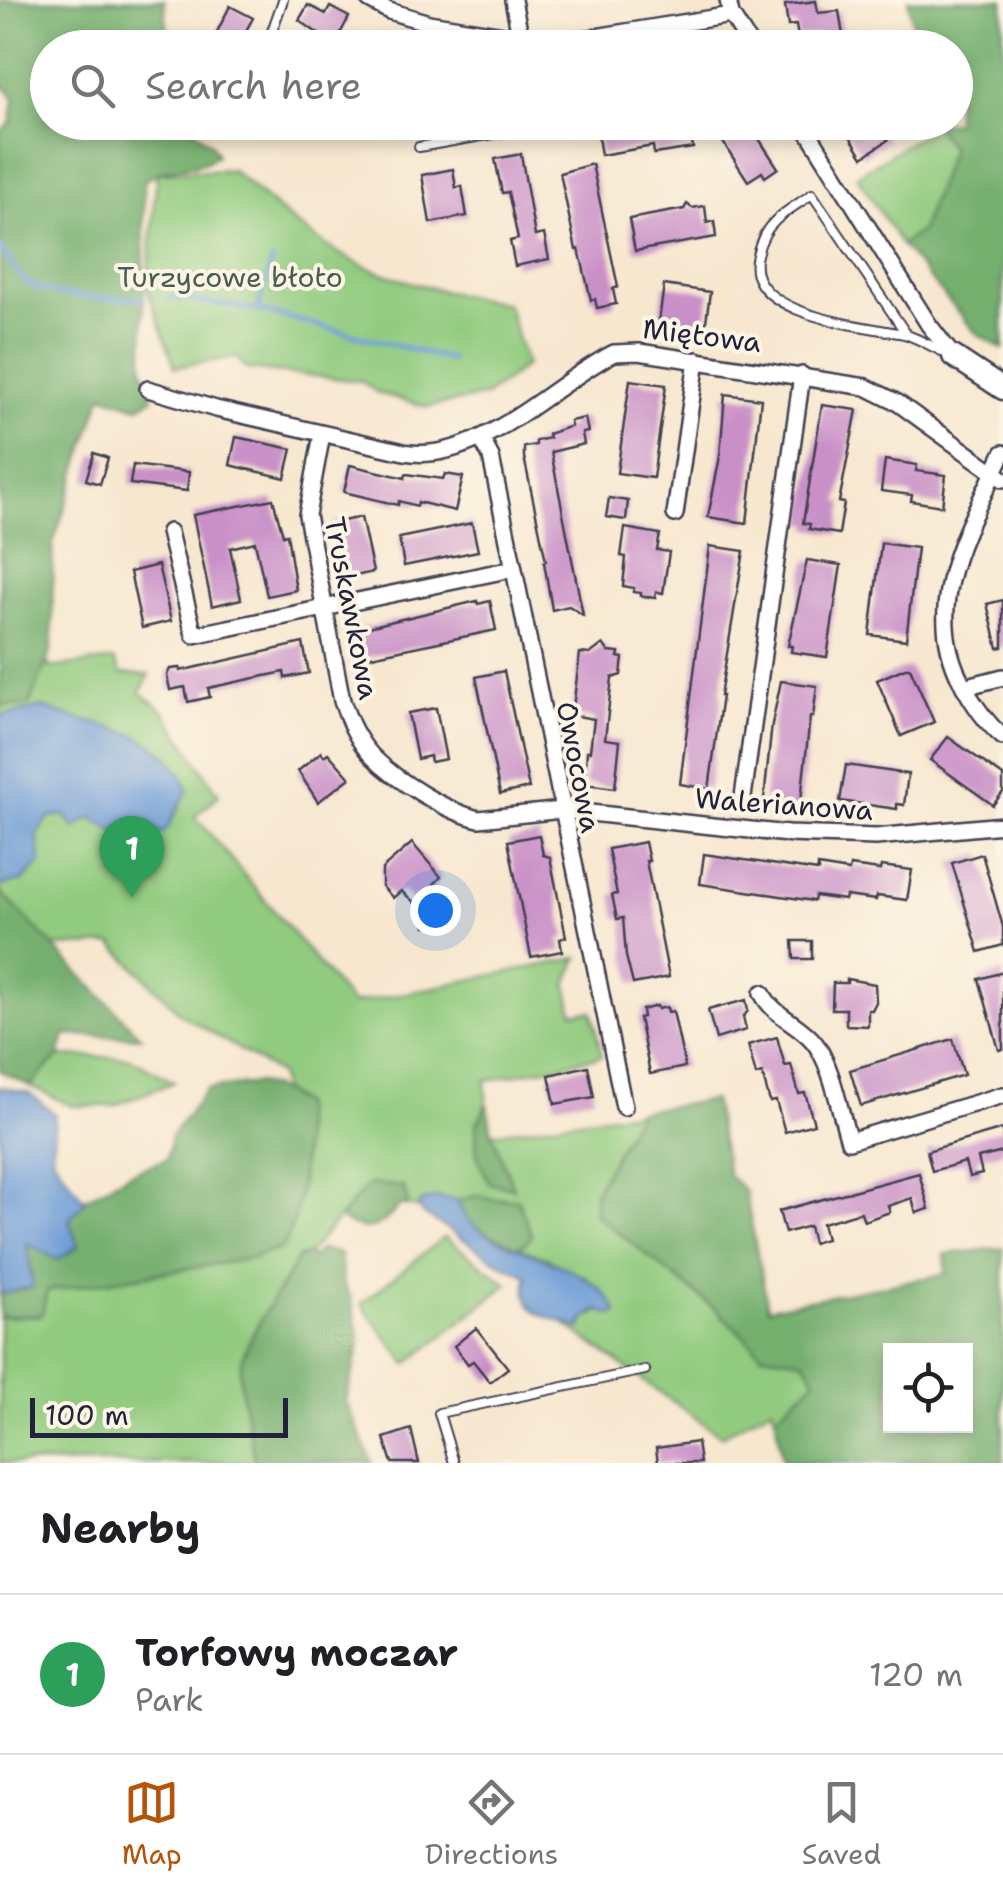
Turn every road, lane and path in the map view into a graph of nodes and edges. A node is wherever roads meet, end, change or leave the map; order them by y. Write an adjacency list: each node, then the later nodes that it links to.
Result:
1 (283, 0): 5 (lane)
2 (369, 0): 6 (street)
3 (513, 0): 7 (street)
4 (730, 8): 8 (street); 9 (street)
5 (272, 30)
6 (464, 30)
7 (523, 30)
8 (623, 30)
9 (742, 30)
10 (459, 140): 12 (lane)
11 (814, 140): 14 (street)
12 (419, 147)
13 (907, 335): 13 (lane); 14 (lane)
14 (953, 356): 18 (street)
15 (696, 360): 16 (street, Miętowa); 20 (street, Miętowa); 23 (street)
16 (802, 375): 22 (street, Miętowa); 30 (street, Walerianowa)
17 (148, 388): 19 (street, Miętowa)
18 (1003, 388)
19 (322, 434): 20 (street, Miętowa); 26 (street, Truskawkowa)
20 (481, 438): 25 (street, Owocowa)
21 (1003, 453): 22 (street)
22 (998, 477): 28 (street)
23 (675, 514)
24 (169, 532): 26 (street)
25 (512, 569): 26 (street); 31 (street, Owocowa)
26 (322, 606): 31 (street, Truskawkowa)
27 (1003, 676): 28 (street)
28 (964, 687): 29 (street)
29 (1003, 737)
30 (743, 797)
31 (562, 810): 32 (street, Walerianowa); 35 (street, Owocowa)
32 (1003, 825)
33 (762, 993): 34 (street)
34 (1003, 1096)
35 (624, 1107)
36 (645, 1370): 37 (lane)
37 (454, 1463)

